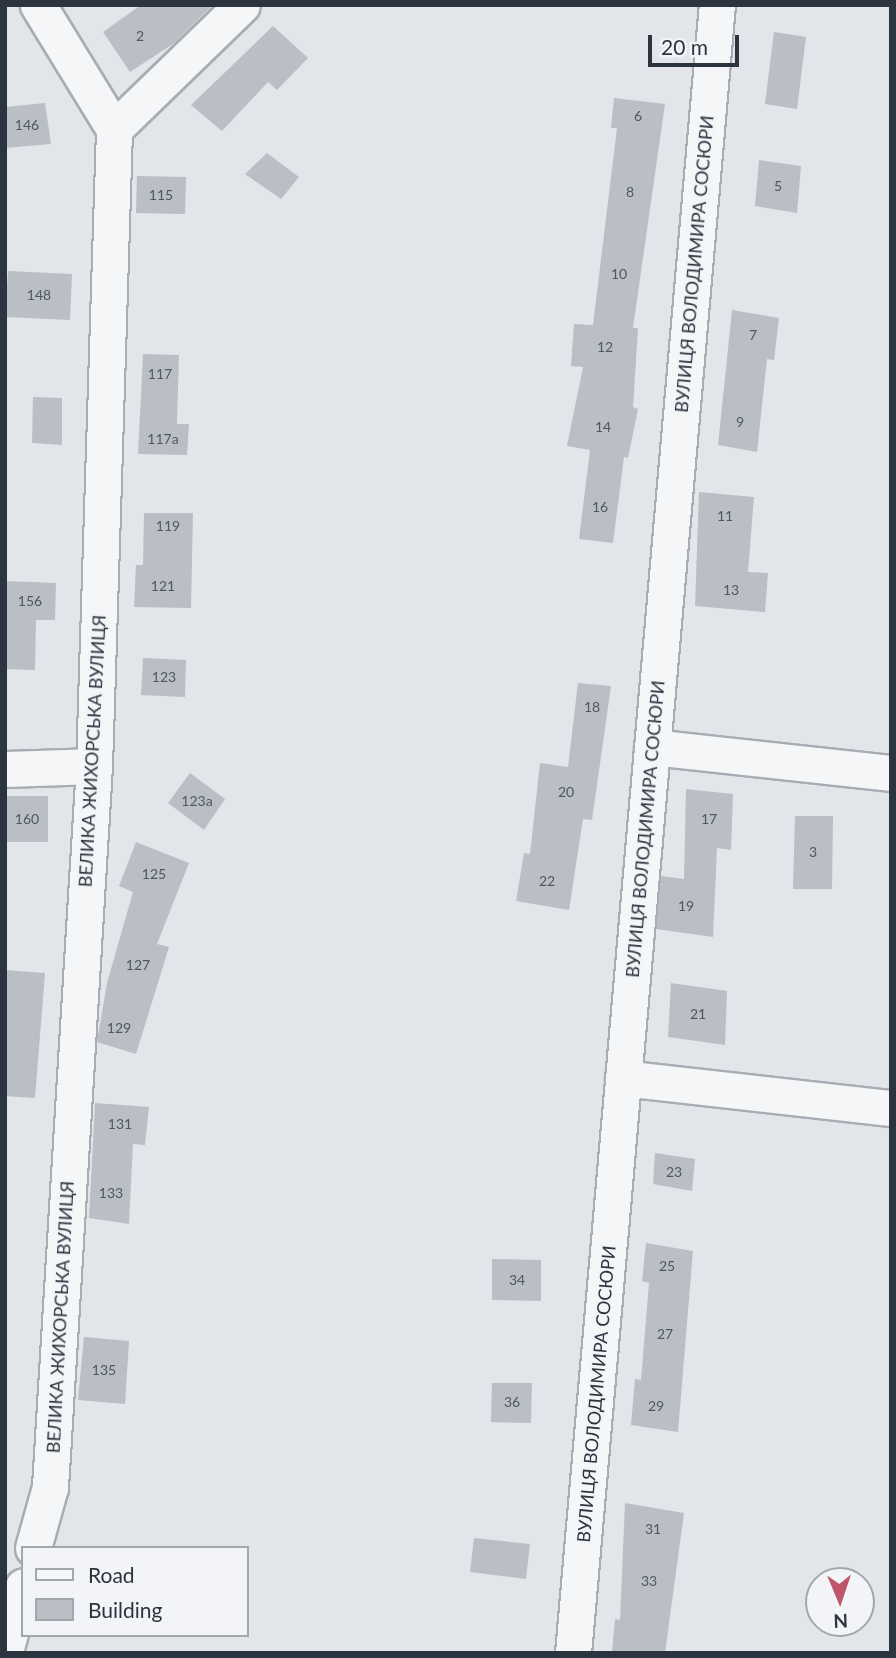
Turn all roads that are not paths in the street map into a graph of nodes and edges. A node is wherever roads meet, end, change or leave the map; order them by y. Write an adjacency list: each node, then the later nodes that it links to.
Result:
1 (38, 5): 4 (street)
2 (242, 5): 4 (street)
3 (717, 5): 5 (street, ВУЛИЦЯ ВОЛОДИМИРА СОСЮРИ)
4 (114, 129): 6 (street, ВЕЛИКА ЖИХОРСЬКА ВУЛИЦЯ)
5 (652, 747): 8 (street); 9 (street, ВУЛИЦЯ ВОЛОДИМИРА СОСЮРИ)
6 (93, 766): 7 (street); 11 (street, ВЕЛИКА ЖИХОРСЬКА ВУЛИЦЯ)
7 (5, 769)
8 (891, 773)
9 (623, 1077): 10 (street); 14 (street, ВУЛИЦЯ ВОЛОДИМИРА СОСЮРИ)
10 (891, 1108)
11 (34, 1546)
12 (21, 1593): 13 (street)
13 (5, 1651)
14 (573, 1653)

